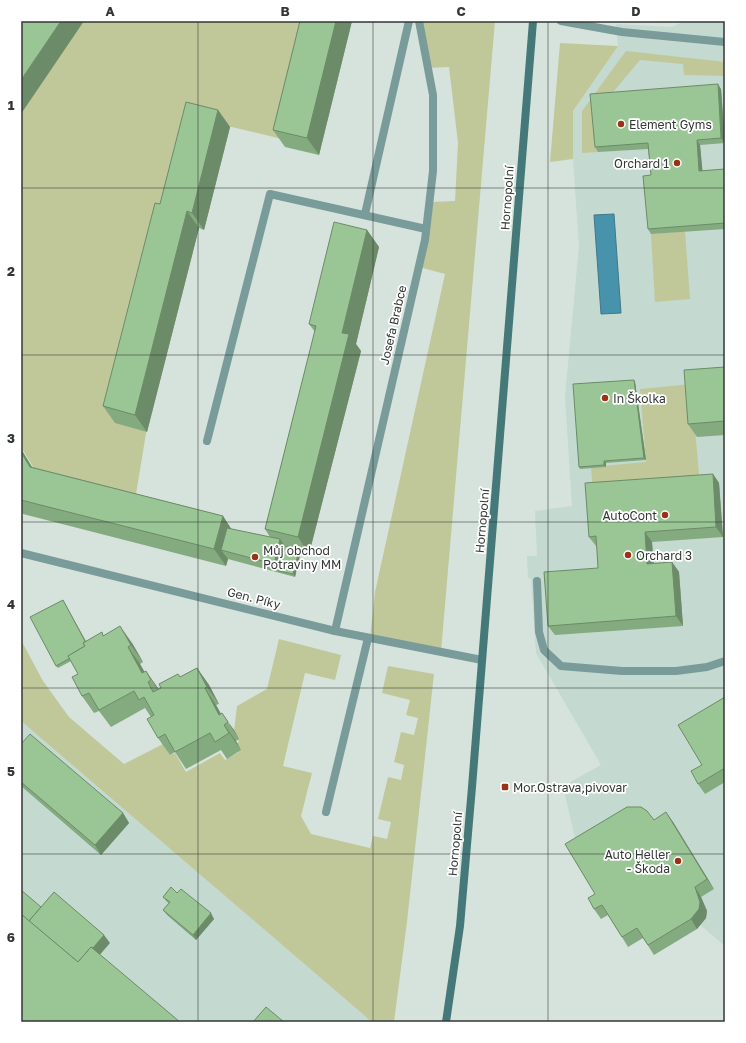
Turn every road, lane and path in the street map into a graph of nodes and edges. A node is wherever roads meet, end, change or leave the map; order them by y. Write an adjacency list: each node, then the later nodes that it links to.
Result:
1 (409, 21): 6 (street)
2 (419, 21): 7 (street, Josefa Brabce)
3 (533, 21): 13 (street, Hornopolní)
4 (561, 21): 5 (street)
5 (725, 42)
6 (365, 214): 7 (street); 8 (street)
7 (426, 229): 11 (street, Josefa Brabce)
8 (207, 441)
9 (21, 553): 11 (street, Gen. Píky)
10 (537, 581): 14 (street)
11 (335, 631): 12 (street, Gen. Píky)
12 (368, 638): 13 (street, Gen. Píky); 15 (street)
13 (482, 660): 16 (street, Hornopolní)
14 (725, 661)
15 (326, 812)
16 (446, 1022)

